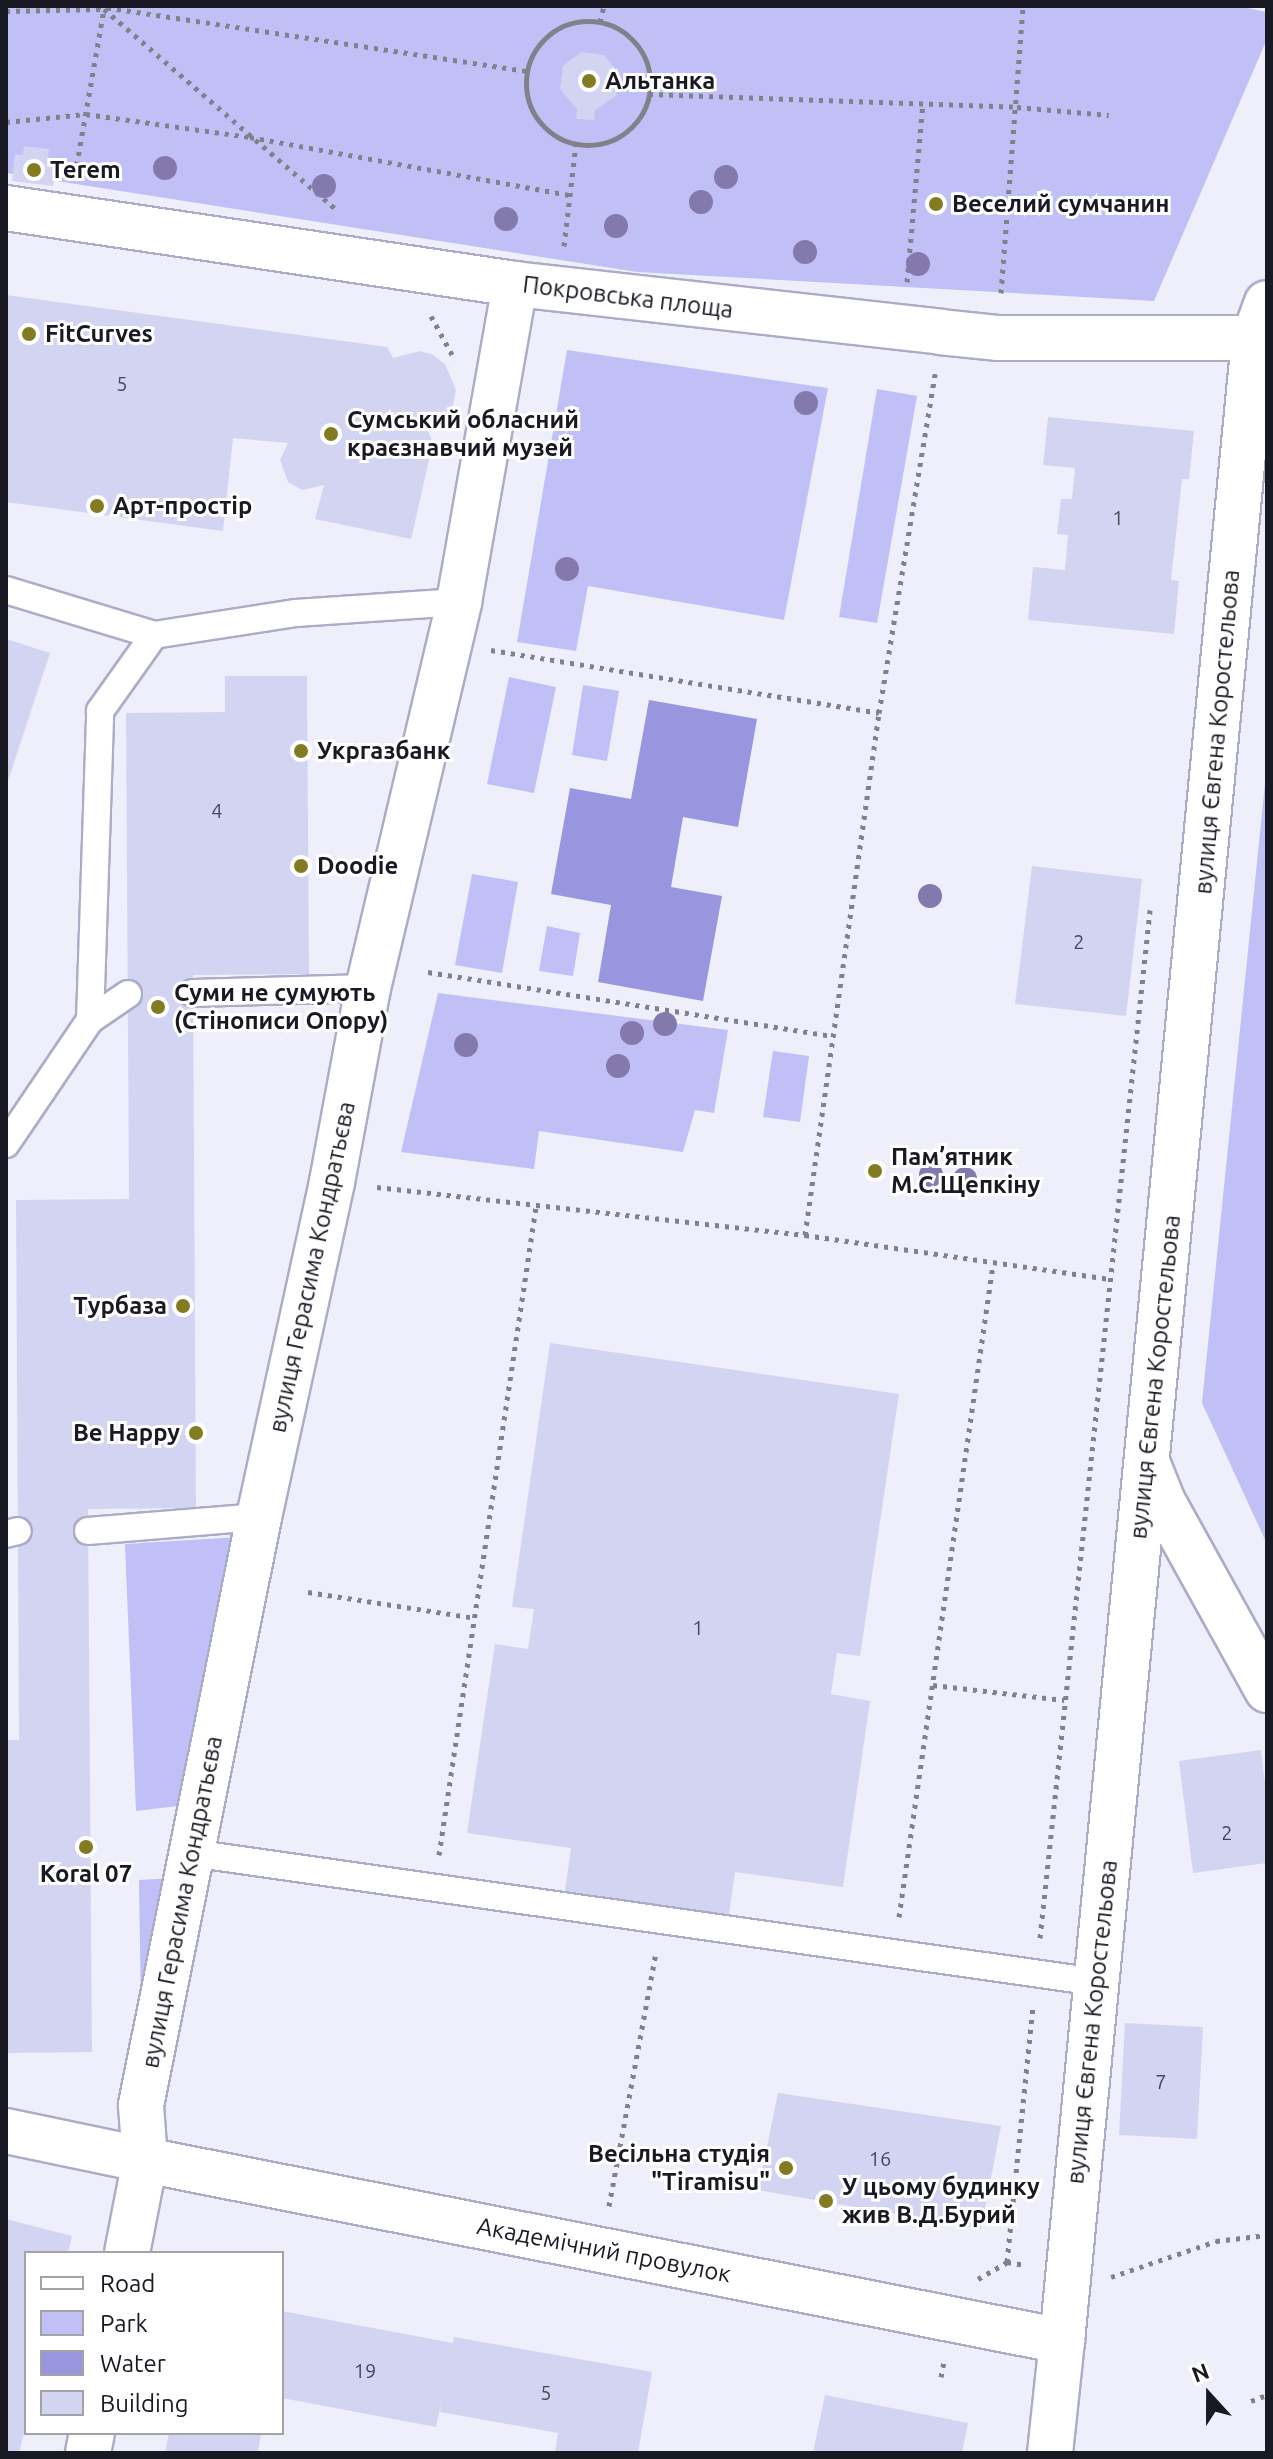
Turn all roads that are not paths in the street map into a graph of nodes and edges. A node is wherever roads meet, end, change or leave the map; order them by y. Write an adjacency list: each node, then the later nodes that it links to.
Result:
1 (6, 208): 2 (street, Покровська площа)
2 (515, 284): 3 (street, Покровська площа); 5 (street, вулиця Герасима Кондратьєва)
3 (1261, 320): 12 (street, вулиця Євгена Коростельова)
4 (6, 590): 6 (lane)
5 (459, 602): 6 (lane); 7 (street, вулиця Герасима Кондратьєва)
6 (154, 635): 10 (lane)
7 (368, 988): 8 (lane); 13 (street, вулиця Герасима Кондратьєва)
8 (193, 993)
9 (128, 994): 10 (lane)
10 (90, 1020): 11 (lane)
11 (6, 1144)
12 (1147, 1462): 15 (street); 17 (street, вулиця Євгена Коростельова)
13 (259, 1517): 14 (lane); 16 (street, вулиця Герасима Кондратьєва)
14 (88, 1531)
15 (1267, 1690)
16 (191, 1853): 17 (lane); 19 (street, вулиця Герасима Кондратьєва)
17 (1096, 1982): 21 (street, вулиця Євгена Коростельова)
18 (6, 2131): 19 (street, Академічний провулок)
19 (145, 2160): 20 (street, вулиця Герасима Кондратьєва); 21 (street, Академічний провулок)
20 (127, 2251)
21 (1062, 2341): 22 (street, вулиця Євгена Коростельова)
22 (1050, 2453)

